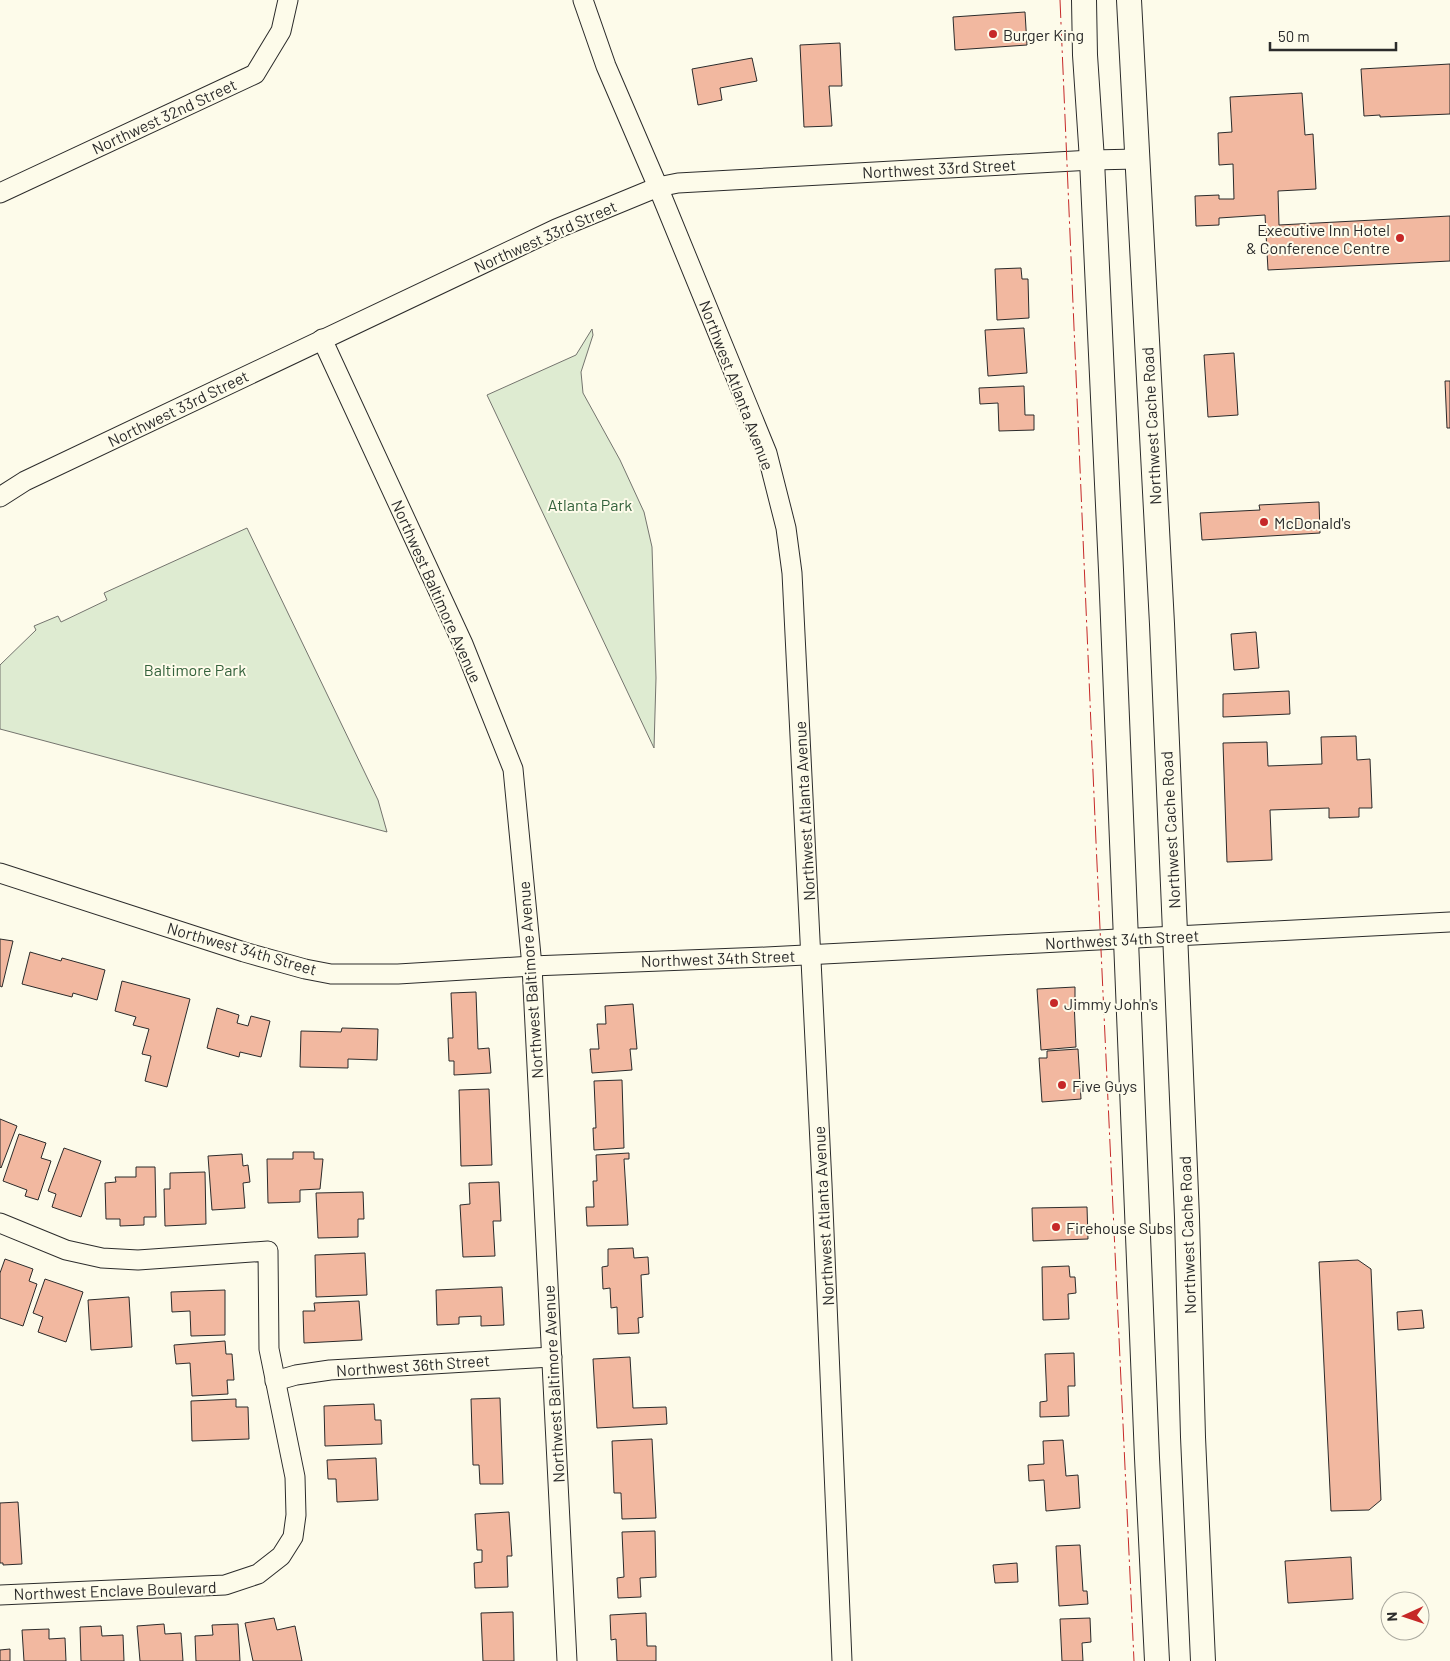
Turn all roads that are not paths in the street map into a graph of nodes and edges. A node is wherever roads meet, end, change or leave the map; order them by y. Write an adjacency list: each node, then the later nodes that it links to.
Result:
1 (288, 0): 8 (street, Northwest 32nd Street)
2 (583, 0): 7 (street, Northwest Atlanta Avenue)
3 (1084, 0): 6 (main road)
4 (1129, 0): 5 (main road, Northwest Cache Road)
5 (1138, 159): 6 (street, Northwest 33rd Street); 13 (main road, Northwest Cache Road)
6 (1092, 160): 7 (street, Northwest 33rd Street); 14 (main road)
7 (658, 187): 9 (street, Northwest 33rd Street); 15 (street, Northwest Atlanta Avenue)
8 (0, 193)
9 (322, 340): 10 (street, Northwest 33rd Street); 16 (street, Northwest Baltimore Avenue)
10 (0, 497)
11 (0, 873): 16 (street, Northwest 34th Street)
12 (1450, 922): 13 (street, Northwest 34th Street)
13 (1175, 937): 14 (street, Northwest 34th Street); 24 (main road, Northwest Cache Road)
14 (1125, 939): 15 (street, Northwest 34th Street); 23 (main road)
15 (810, 954): 16 (street, Northwest 34th Street); 22 (street, Northwest Atlanta Avenue)
16 (532, 966): 18 (street, Northwest Baltimore Avenue)
17 (0, 1223): 19 (street)
18 (552, 1357): 19 (street, Northwest 36th Street); 21 (street, Northwest Baltimore Avenue)
19 (275, 1381): 20 (street, Northwest Enclave Boulevard)
20 (0, 1595)
21 (567, 1661)
22 (842, 1661)
23 (1157, 1661)
24 (1203, 1661)

